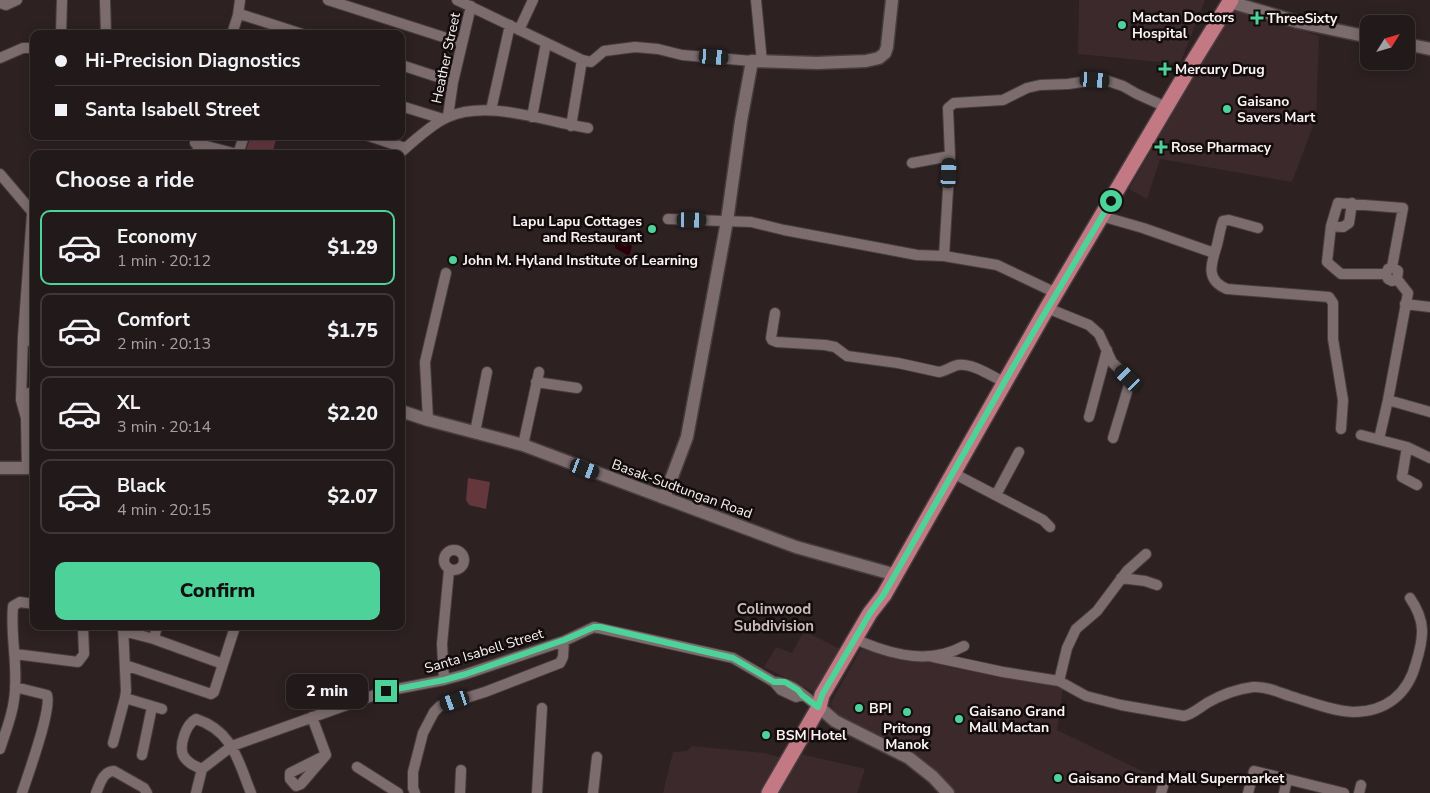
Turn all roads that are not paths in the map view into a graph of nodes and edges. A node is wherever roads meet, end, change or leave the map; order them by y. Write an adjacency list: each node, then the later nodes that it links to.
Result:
1 (16, 0): 12 (street)
2 (62, 0): 16 (street)
3 (105, 0): 17 (street)
4 (240, 0): 14 (street)
5 (245, 0): 14 (street)
6 (328, 0): 22 (street)
7 (457, 0): 13 (street)
8 (533, 0): 15 (street)
9 (756, 0): 29 (street)
10 (892, 0): 29 (street)
11 (1231, 1): 21 (street); 33 (main road)
12 (0, 3)
13 (471, 6): 15 (street); 22 (street, Heather Street)
14 (241, 15): 18 (street); 19 (street); 20 (street)
15 (515, 28): 23 (street); 34 (street)
16 (62, 30)
17 (106, 30)
18 (234, 30)
19 (238, 30)
20 (289, 30)
21 (1360, 35)
22 (462, 43): 31 (street, Heather Street)
23 (546, 43): 28 (street); 35 (street)
24 (1415, 46): 26 (street)
25 (30, 48): 27 (street)
26 (1430, 48)
27 (0, 58)
28 (586, 61): 29 (street); 37 (street)
29 (757, 62): 51 (street)
30 (405, 66): 31 (street)
31 (453, 82): 36 (street, Heather Street)
32 (405, 107): 36 (street)
33 (1166, 107): 44 (street); 49 (main road)
34 (491, 110): 35 (street); 36 (street)
35 (532, 117): 37 (street)
36 (446, 118): 43 (street)
37 (570, 126): 38 (street)
38 (588, 128)
39 (378, 140): 42 (street)
40 (198, 143): 41 (street)
41 (223, 150)
42 (400, 150)
43 (403, 150)
44 (950, 156): 45 (street); 55 (street)
45 (912, 163)
46 (0, 174): 48 (street)
47 (1352, 203): 52 (street); 52 (street); 56 (street)
48 (30, 210)
49 (1102, 216): 54 (street); 59 (main road)
50 (668, 219): 51 (street)
51 (727, 221): 55 (street); 90 (street)
52 (1331, 226): 56 (street)
53 (1258, 228): 54 (street)
54 (1214, 253): 76 (street)
55 (944, 256): 59 (street)
56 (1389, 270): 60 (street)
57 (446, 273): 75 (street)
58 (30, 276): 65 (street)
59 (1056, 293): 62 (main road)
60 (1405, 304): 61 (street); 70 (street)
61 (1430, 307)
62 (1047, 308): 66 (street); 68 (main road)
63 (774, 313): 68 (street)
64 (30, 319): 65 (street)
65 (27, 338): 73 (street)
66 (1107, 350): 74 (street); 79 (street)
67 (487, 372): 77 (street)
68 (1004, 382): 87 (main road)
69 (577, 388): 81 (street)
70 (1388, 400): 71 (street); 80 (street)
71 (1430, 409)
72 (405, 411): 75 (street, Basak-Sudtungan Road)
73 (30, 415)
74 (1089, 417)
75 (428, 420): 77 (street, Basak-Sudtungan Road)
76 (1341, 430)
77 (475, 432): 81 (street, Basak-Sudtungan Road)
78 (1361, 435): 80 (street)
79 (1113, 438)
80 (1379, 439): 82 (street)
81 (523, 445): 90 (street, Basak-Sudtungan Road)
82 (1407, 447): 84 (street); 88 (street)
83 (1019, 452): 89 (street)
84 (1430, 458)
85 (0, 468): 86 (street)
86 (30, 468)
87 (953, 472): 89 (street); 94 (main road)
88 (1417, 485)
89 (996, 495): 91 (street)
90 (664, 498): 94 (street, Basak-Sudtungan Road)
91 (1050, 528)
92 (1146, 554): 95 (street)
93 (449, 570): 113 (street)
94 (896, 574): 97 (main road)
95 (1121, 578): 96 (street); 114 (street)
96 (1157, 585)
97 (884, 594): 107 (main road); 117 (main road)
98 (1410, 598): 114 (street)
99 (30, 603): 109 (street)
100 (83, 630): 109 (street)
101 (123, 630): 112 (street)
102 (126, 630): 105 (street)
103 (156, 630): 105 (street)
104 (234, 630): 111 (street)
105 (154, 639): 111 (street)
106 (564, 640): 113 (street, Santa Isabell Street); 117 (street, Santa Isabell Street); 137 (street)
107 (862, 642): 110 (street); 117 (main road)
108 (964, 646): 110 (street)
109 (15, 654): 115 (street)
110 (933, 657): 114 (street)
111 (223, 664): 112 (street)
112 (125, 665): 116 (street)
113 (444, 680): 119 (street, Santa Isabell Street)
114 (1059, 681)
115 (15, 687): 122 (street); 131 (street)
116 (124, 698): 120 (street); 123 (street)
117 (818, 707): 141 (main road); 142 (street)
118 (542, 708): 139 (street)
119 (312, 716): 121 (street, Santa Isabell Street); 124 (street)
120 (114, 743)
121 (232, 746): 127 (street, Santa Isabell Street); 127 (street); 135 (street)
122 (0, 749)
123 (142, 755)
124 (326, 755)
125 (597, 757): 140 (street)
126 (357, 768): 136 (street)
127 (202, 769): 134 (street)
128 (461, 770): 138 (street)
129 (1287, 780): 130 (street); 143 (street); 144 (street)
130 (1322, 790): 145 (street)
131 (22, 793)
132 (96, 793): 133 (street)
133 (148, 793)
134 (196, 793)
135 (251, 793)
136 (398, 793)
137 (416, 793)
138 (460, 793)
139 (537, 793)
140 (593, 793)
141 (769, 793)
142 (948, 793)
143 (1248, 793)
144 (1284, 793)
145 (1344, 793)

